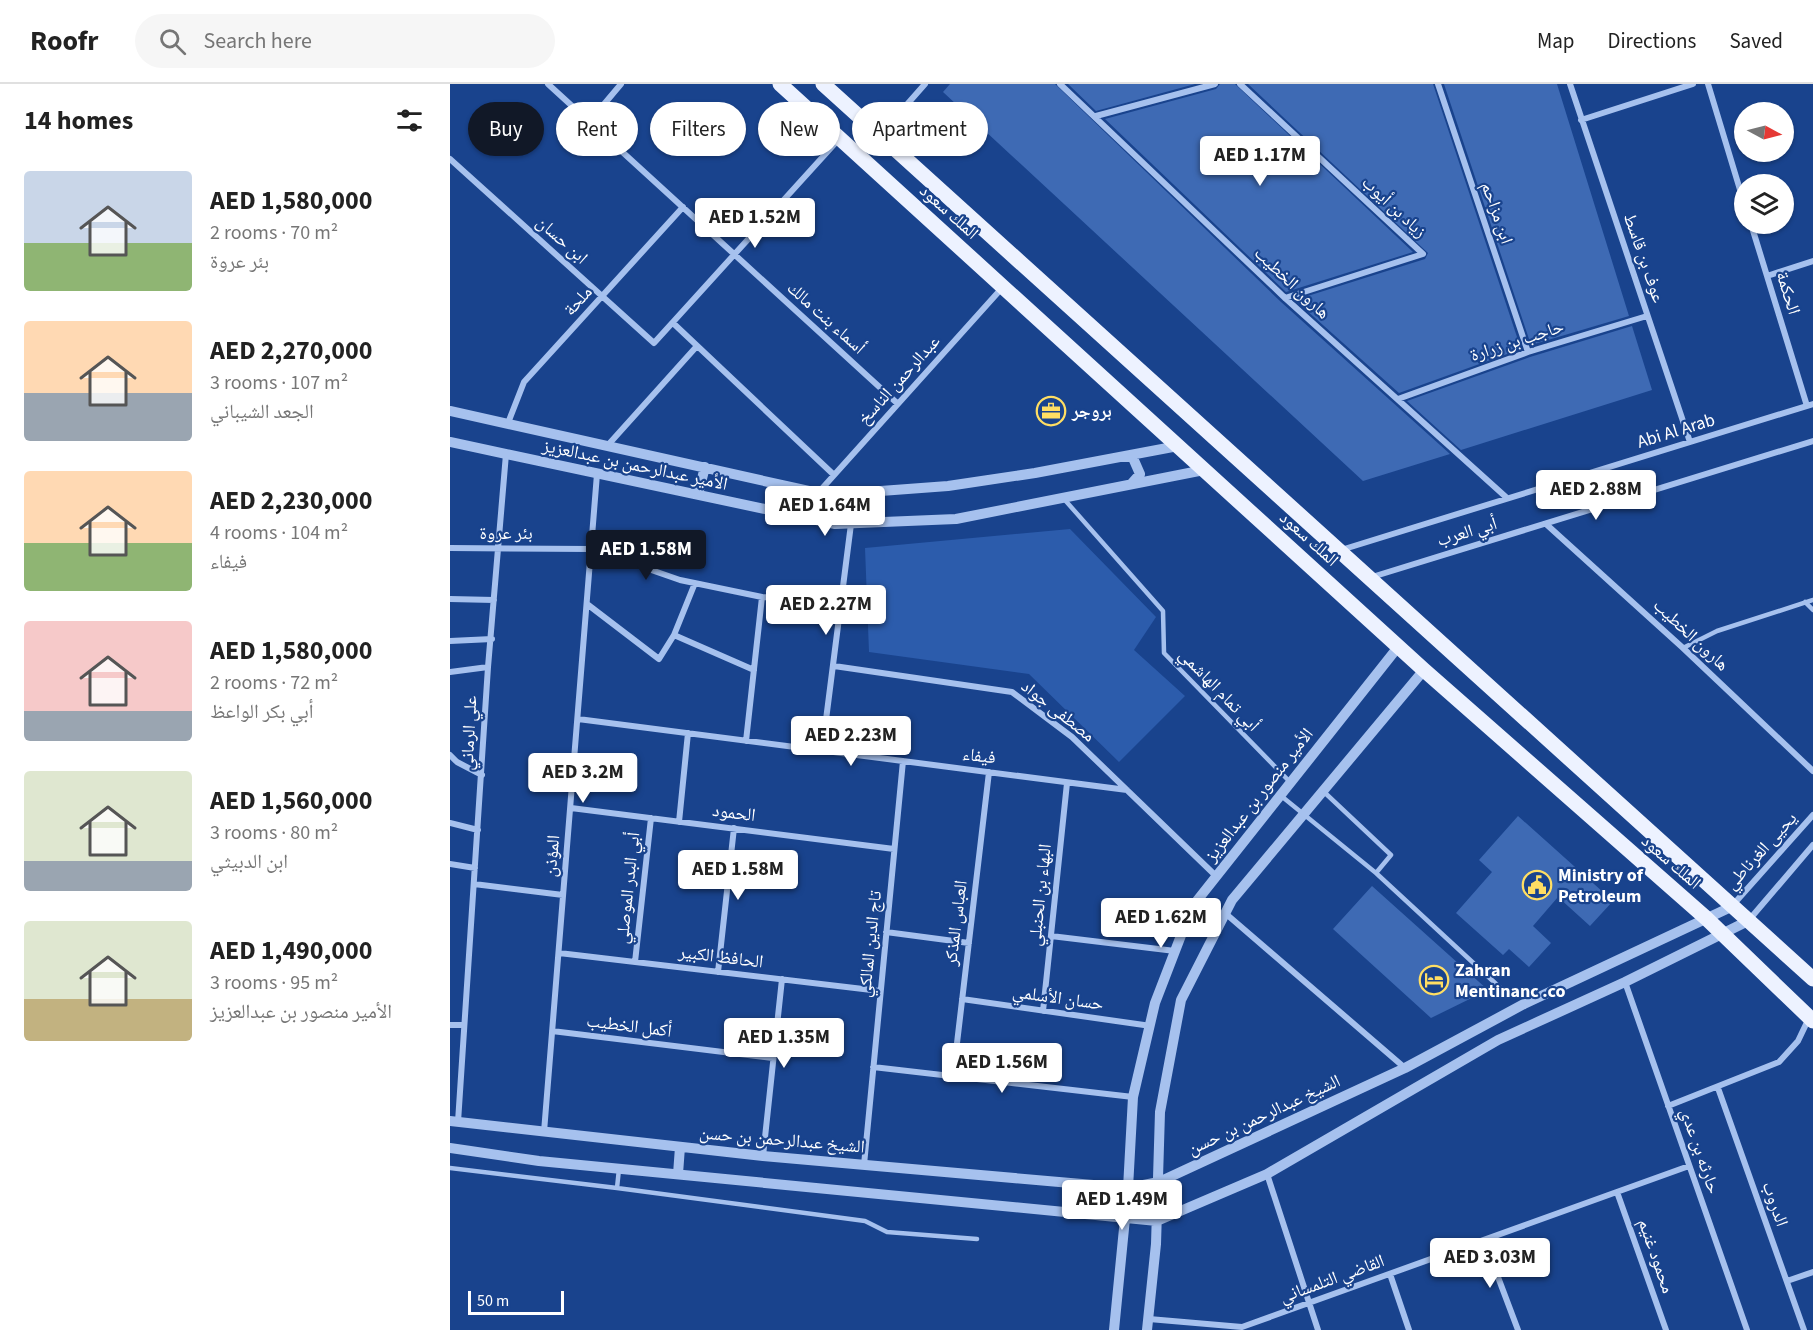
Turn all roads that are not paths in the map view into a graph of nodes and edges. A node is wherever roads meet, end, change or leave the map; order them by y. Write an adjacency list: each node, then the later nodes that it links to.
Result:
1 (548, 84): 13 (street, أسماء بنت مالك)
2 (621, 84): 14 (street)
3 (780, 84): 15 (main road, الملك سعود)
4 (823, 84): 17 (main road, الملك سعود)
5 (925, 84): 16 (street)
6 (1060, 84): 18 (street, هارون الخطيب)
7 (1215, 84): 18 (street)
8 (1240, 84): 33 (street, زياد بن أيوب)
9 (1438, 84): 37 (street, ابن مزاحم)
10 (1570, 84): 19 (street, عوف بن قاسط)
11 (1693, 84): 19 (street)
12 (1708, 84): 25 (street)
13 (567, 102)
14 (606, 102)
15 (800, 102)
16 (909, 102)
17 (852, 110)
18 (1096, 116): 33 (street, هارون الخطيب)
19 (1581, 120): 34 (street, عوف بن قاسط)
20 (840, 139): 31 (main road, الملك سعود)
21 (627, 156): 26 (street, أسماء بنت مالك)
22 (823, 156): 28 (street)
23 (903, 156): 64 (main road, الملك سعود)
24 (450, 159): 32 (street, ابن حسان)
25 (1735, 174)
26 (683, 207): 28 (street, أسماء بنت مالك); 32 (street, ملحة)
27 (1754, 234): 30 (street, الحكمة)
28 (734, 254): 35 (street); 39 (street, أسماء بنت مالك)
29 (1813, 261): 30 (street)
30 (1767, 276): 40 (street, الحكمة)
31 (1003, 287): 39 (street, عبدالرحمن الناسخ); 47 (main road, الملك سعود)
32 (602, 296): 35 (street, ابن حسان); 42 (street, ملحة)
33 (1285, 298): 38 (street, هارون الخطيب)
34 (1647, 316): 37 (street, حاجب بن زرارة); 45 (street, عوف بن قاسط)
35 (673, 323): 36 (street)
36 (697, 346): 46 (street); 53 (street)
37 (1528, 352): 38 (street, حاجب بن زرارة)
38 (1398, 399): 58 (street, هارون الخطيب)
39 (898, 404): 53 (street, عبدالرحمن الناسخ)
40 (1810, 405): 45 (street, Abi Al Arab)
41 (450, 411): 42 (street, الأمير عبدالرحمن بن عبدالعزيز)
42 (508, 423): 46 (street, الأمير عبدالرحمن بن عبدالعزيز)
43 (1813, 441): 60 (street, أبي العرب)
44 (450, 442): 48 (street, الأمير عبدالرحمن بن عبدالعزيز)
45 (1690, 442): 58 (street, Abi Al Arab)
46 (608, 446): 50 (street, الأمير عبدالرحمن بن عبدالعزيز)
47 (1178, 446): 49 (street, الأمير عبدالرحمن بن عبدالعزيز); 51 (main road, الملك سعود)
48 (506, 454): 52 (street, الأمير عبدالرحمن بن عبدالعزيز); 61 (street, علي الرماني)
49 (1125, 456): 54 (street); 55 (street, الأمير عبدالرحمن بن عبدالعزيز)
50 (705, 467): 55 (street, الأمير عبدالرحمن بن عبدالعزيز); 56 (street)
51 (1204, 470): 54 (street, الأمير عبدالرحمن بن عبدالعزيز); 78 (main road, الملك سعود)
52 (597, 474): 56 (street, الأمير عبدالرحمن بن عبدالعزيز); 63 (street, المؤذن)
53 (834, 475): 55 (street, عبدالرحمن الناسخ)
54 (1132, 483): 57 (street, الأمير عبدالرحمن بن عبدالعزيز)
55 (818, 493)
56 (698, 495): 59 (street, الأمير عبدالرحمن بن عبدالعزيز)
57 (1062, 497): 59 (street, الأمير عبدالرحمن بن عبدالعزيز); 94 (lane, أبي تمام الهاشمي)
58 (1507, 498): 64 (street, Abi Al Arab)
59 (851, 524): 71 (street)
60 (1546, 524): 65 (street, أبي العرب); 79 (street, هارون الخطيب)
61 (499, 547): 62 (street, بئر عروة); 63 (street, بئر عروة); 69 (street, علي الرماني)
62 (450, 548)
63 (591, 549): 66 (street, بئر عروة); 73 (street, المؤذن)
64 (1341, 550): 65 (main road, الملك سعود)
65 (1371, 578): 115 (main road, الملك سعود)
66 (695, 583): 67 (street, بئر عروة); 75 (street)
67 (762, 597): 71 (street, بئر عروة); 82 (street)
68 (450, 599): 69 (street)
69 (494, 600): 76 (street, علي الرماني)
70 (1813, 600): 72 (lane)
71 (842, 602): 80 (street)
72 (1805, 602): 74 (lane); 79 (lane)
73 (587, 604): 75 (street); 85 (street, المؤذن)
74 (1813, 610)
75 (674, 635): 82 (street)
76 (492, 639): 77 (street); 81 (street, علي الرماني)
77 (450, 641)
78 (1398, 647): 83 (main road, الملك سعود); 94 (street, الأمير منصور بن عبدالعزيز)
79 (1683, 648): 91 (street, هارون الخطيب)
80 (834, 666): 88 (street); 96 (street, مصطفى جواد)
81 (488, 667): 84 (street); 93 (street, علي الرماني)
82 (754, 670): 87 (street)
83 (1424, 670): 97 (street); 117 (main road, الملك سعود)
84 (450, 672)
85 (578, 719): 86 (street, فيفاء); 99 (street, المؤذن)
86 (688, 734): 87 (street, فيفاء); 103 (street)
87 (746, 741): 88 (street, فيفاء)
88 (822, 751): 90 (street, فيفاء)
89 (450, 755): 93 (street)
90 (903, 761): 92 (street, فيفاء); 108 (street, تاج الدين المالكي)
91 (1813, 771)
92 (989, 772): 95 (street, فيفاء); 122 (street, العباس المذكر)
93 (482, 775): 106 (street, علي الرماني)
94 (1290, 782): 98 (street, الأمير منصور بن عبدالعزيز)
95 (1067, 783): 96 (street, فيفاء); 121 (street, البهاء بن الحنبلي)
96 (1127, 790): 112 (street, مصطفى جواد)
97 (1323, 791): 100 (street); 111 (lane)
98 (1280, 795): 100 (lane); 112 (street, الأمير منصور بن عبدالعزيز)
99 (571, 808): 102 (street, الحمود); 114 (street, المؤذن)
100 (1303, 814): 111 (lane); 116 (street)
101 (1813, 814): 115 (street, يحيى الغرناطي)
102 (651, 818): 103 (street, الحمود); 125 (street, أبي البدر الموصلي)
103 (679, 822): 105 (street, الحمود)
104 (450, 823): 106 (street)
105 (734, 828): 108 (street, الحمود); 126 (street)
106 (478, 830): 110 (street, علي الرماني)
107 (1813, 846): 118 (street, يحيى الغرناطي)
108 (894, 849): 119 (street, تاج الدين المالكي)
109 (450, 864): 110 (street)
110 (475, 868): 113 (street, علي الرماني)
111 (1376, 873): 131 (lane)
112 (1216, 876): 123 (street, الأمير منصور بن عبدالعزيز)
113 (474, 884): 114 (street); 136 (street, علي الرماني)
114 (564, 895): 124 (street, المؤذن)
115 (1731, 907): 117 (street, الشيخ عبدالرحمن بن حسن); 118 (main road, الملك سعود)
116 (1225, 913): 141 (street); 157 (street)
117 (1706, 918): 120 (main road, الملك سعود); 141 (street, الشيخ عبدالرحمن بن حسن)
118 (1748, 921): 120 (street); 128 (main road, الملك سعود)
119 (886, 932): 122 (street); 130 (street, تاج الدين المالكي)
120 (1722, 934): 129 (street); 134 (main road, الملك سعود)
121 (1051, 936): 123 (street); 133 (street, البهاء بن الحنبلي)
122 (969, 942): 132 (street, العباس المذكر)
123 (1175, 951): 137 (street, الأمير منصور بن عبدالعزيز)
124 (558, 953): 125 (street, الحافظ الكبير); 138 (street, المؤذن)
125 (635, 962): 126 (street, الحافظ الكبير)
126 (718, 972): 127 (street, الحافظ الكبير)
127 (782, 979): 130 (street, الحافظ الكبير); 139 (street)
128 (1813, 979)
129 (1625, 982): 145 (street, حارثه بن عدي); 156 (street)
130 (880, 991): 140 (street, تاج الدين المالكي)
131 (1508, 995)
132 (962, 999): 133 (street, حسان الأسلمي); 142 (street, العباس المذكر)
133 (1043, 1011): 137 (street, حسان الأسلمي)
134 (1812, 1022): 143 (street)
135 (450, 1025): 136 (street)
136 (464, 1025): 146 (street, علي الرماني)
137 (1150, 1026): 144 (street, الأمير منصور بن عبدالعزيز)
138 (552, 1031): 139 (street, أكمل الخطيب); 147 (street, المؤذن)
139 (773, 1058): 150 (street)
140 (873, 1067): 142 (street); 151 (street, تاج الدين المالكي)
141 (1405, 1068): 157 (street, الشيخ عبدالرحمن بن حسن)
142 (953, 1077): 144 (street)
143 (1718, 1088): 145 (street); 167 (street, الدروب)
144 (1133, 1097): 159 (street, الأمير منصور بن عبدالعزيز)
145 (1668, 1106): 152 (street, حارثه بن عدي)
146 (454, 1121): 147 (street, الشيخ عبدالرحمن بن حسن)
147 (544, 1133): 148 (street, الشيخ عبدالرحمن بن حسن)
148 (680, 1147): 150 (street, الشيخ عبدالرحمن بن حسن); 155 (street)
149 (450, 1148): 154 (street)
150 (763, 1156): 151 (street, الشيخ عبدالرحمن بن حسن)
151 (864, 1165): 159 (street, الشيخ عبدالرحمن بن حسن)
152 (1689, 1166): 160 (street, القاضي التلمساني); 176 (street, حارثه بن عدي)
153 (450, 1168): 158 (lane)
154 (619, 1168): 155 (street); 158 (lane)
155 (678, 1174): 161 (street)
156 (1267, 1174): 162 (street); 168 (street)
157 (1159, 1182): 159 (street, الشيخ عبدالرحمن بن حسن); 162 (street)
158 (617, 1188): 163 (lane)
159 (1128, 1188): 161 (street, الأمير منصور بن عبدالعزيز)
160 (1617, 1192): 164 (street, القاضي التلمساني); 175 (street, محمود غنيم)
161 (1125, 1217): 162 (street); 171 (street, الأمير منصور بن عبدالعزيز)
162 (1157, 1221): 169 (street)
163 (977, 1239)
164 (1484, 1240): 166 (street, القاضي التلمساني); 174 (street)
165 (1813, 1272): 167 (street)
166 (1390, 1274): 168 (street, القاضي التلمساني); 173 (street)
167 (1787, 1281): 177 (street, الدروب)
168 (1309, 1303): 170 (street, القاضي التلمساني); 172 (street)
169 (1148, 1324): 170 (street, القاضي التلمساني)
170 (1242, 1328)
171 (1114, 1330)
172 (1318, 1330)
173 (1409, 1330)
174 (1518, 1330)
175 (1666, 1330)
176 (1747, 1330)
177 (1804, 1330)

